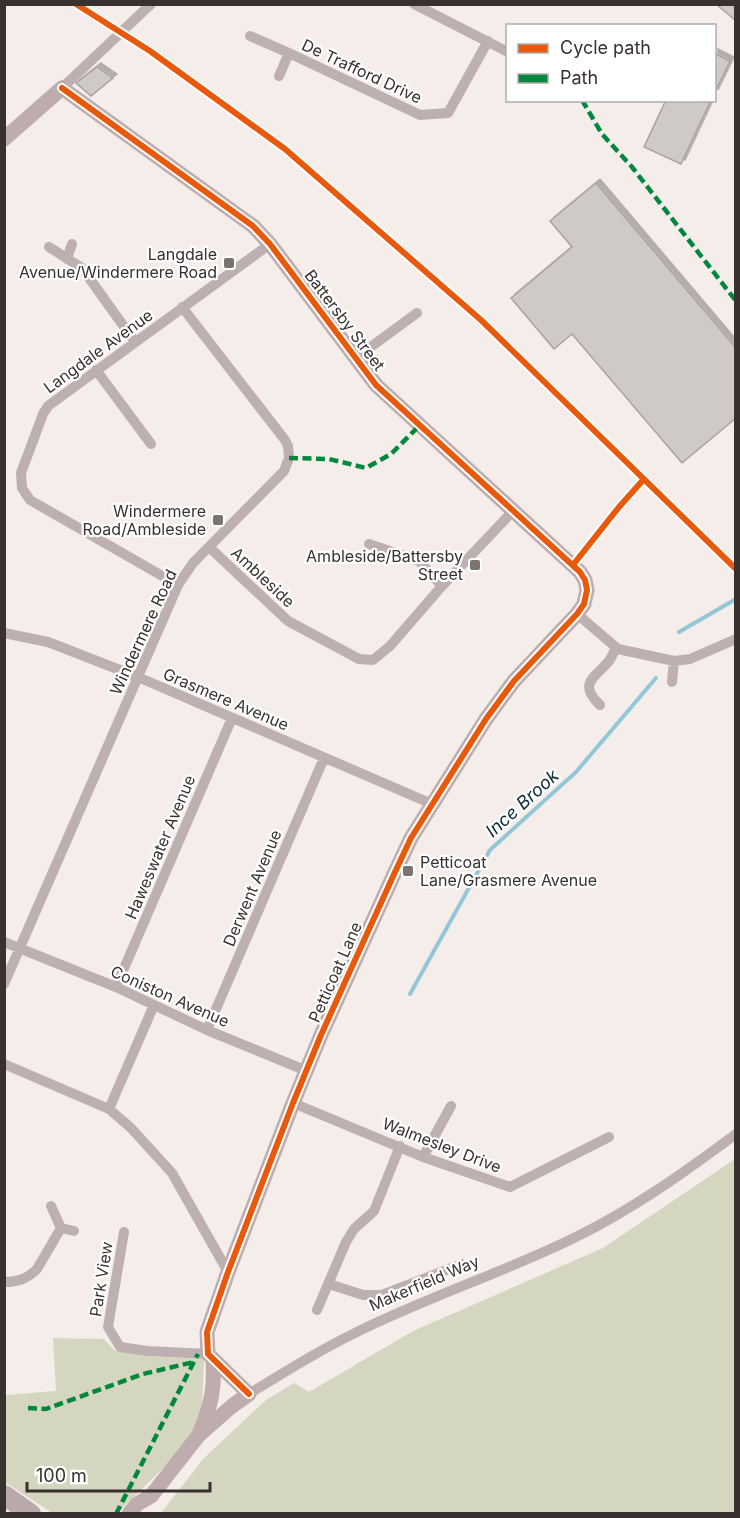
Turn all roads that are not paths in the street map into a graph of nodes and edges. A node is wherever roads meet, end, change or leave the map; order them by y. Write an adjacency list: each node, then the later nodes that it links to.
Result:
1 (151, 4): 8 (street)
2 (414, 4): 4 (street)
3 (250, 36): 6 (street, De Trafford Drive)
4 (488, 41): 5 (street); 6 (street, De Trafford Drive)
5 (506, 51)
6 (289, 53): 7 (street, De Trafford Drive)
7 (279, 76)
8 (62, 87): 9 (street); 11 (street, Battersby Street)
9 (4, 139)
10 (72, 244): 13 (street)
11 (270, 244): 14 (street, Langdale Avenue); 17 (street, Battersby Street)
12 (49, 247): 13 (street)
13 (67, 259): 16 (street)
14 (182, 307): 16 (street, Langdale Avenue); 22 (street, Windermere Road)
15 (417, 313): 17 (street, Battersby Street)
16 (135, 342): 18 (street, Langdale Avenue)
17 (357, 357): 20 (street, Battersby Street)
18 (96, 370): 19 (street); 23 (street, Langdale Avenue)
19 (151, 444)
20 (513, 511): 24 (street, Ambleside); 25 (street, Battersby Street)
21 (369, 544): 24 (street)
22 (209, 547): 23 (street, Windermere Road); 24 (street, Ambleside)
23 (178, 585): 31 (street, Windermere Road)
24 (442, 586)
25 (587, 590): 26 (street, Petticoat Lane)
26 (577, 614): 29 (street); 36 (street, Petticoat Lane)
27 (4, 633): 31 (street, Grasmere Avenue)
28 (735, 639): 30 (street)
29 (615, 647): 30 (street); 33 (street)
30 (674, 661): 32 (street)
31 (138, 677): 34 (street, Grasmere Avenue); 38 (street, Windermere Road)
32 (672, 682)
33 (600, 705)
34 (232, 718): 35 (street, Grasmere Avenue); 40 (street, Haweswater Avenue)
35 (324, 758): 36 (street, Grasmere Avenue); 42 (street, Derwent Avenue)
36 (432, 804): 44 (street, Petticoat Lane)
37 (4, 942): 38 (street, Coniston Avenue)
38 (20, 949): 39 (street, Windermere Road); 40 (street, Coniston Avenue)
39 (4, 984)
40 (116, 987): 41 (street, Coniston Avenue)
41 (154, 1005): 42 (street, Coniston Avenue); 47 (street)
42 (207, 1030): 44 (street, Coniston Avenue)
43 (4, 1064): 47 (street)
44 (307, 1071): 45 (street, Petticoat Lane)
45 (293, 1103): 50 (street, Walmesley Drive); 57 (street, Petticoat Lane)
46 (451, 1106): 51 (street)
47 (109, 1109): 57 (street)
48 (735, 1134): 63 (street, Makerfield Way)
49 (609, 1137): 51 (street, Walmesley Drive)
50 (400, 1146): 51 (street, Walmesley Drive); 59 (street)
51 (423, 1157)
52 (51, 1206): 53 (street)
53 (61, 1228): 54 (street); 58 (street)
54 (74, 1231)
55 (124, 1232): 61 (street, Park View)
56 (462, 1264): 59 (street)
57 (228, 1272): 61 (street, Petticoat Lane)
58 (4, 1282)
59 (329, 1284): 60 (street)
60 (317, 1310)
61 (211, 1357): 62 (street, Petticoat Lane); 63 (street)
62 (214, 1386): 64 (street); 65 (street, Petticoat Lane)
63 (249, 1394): 64 (street, Makerfield Way)
64 (231, 1406): 65 (street, Makerfield Way)
65 (198, 1436): 67 (street, Makerfield Way)
66 (4, 1495): 68 (highway)
67 (151, 1496): 69 (street, Makerfield Way); 70 (street, Makerfield Way)
68 (31, 1514)
69 (129, 1514)
70 (143, 1514)

